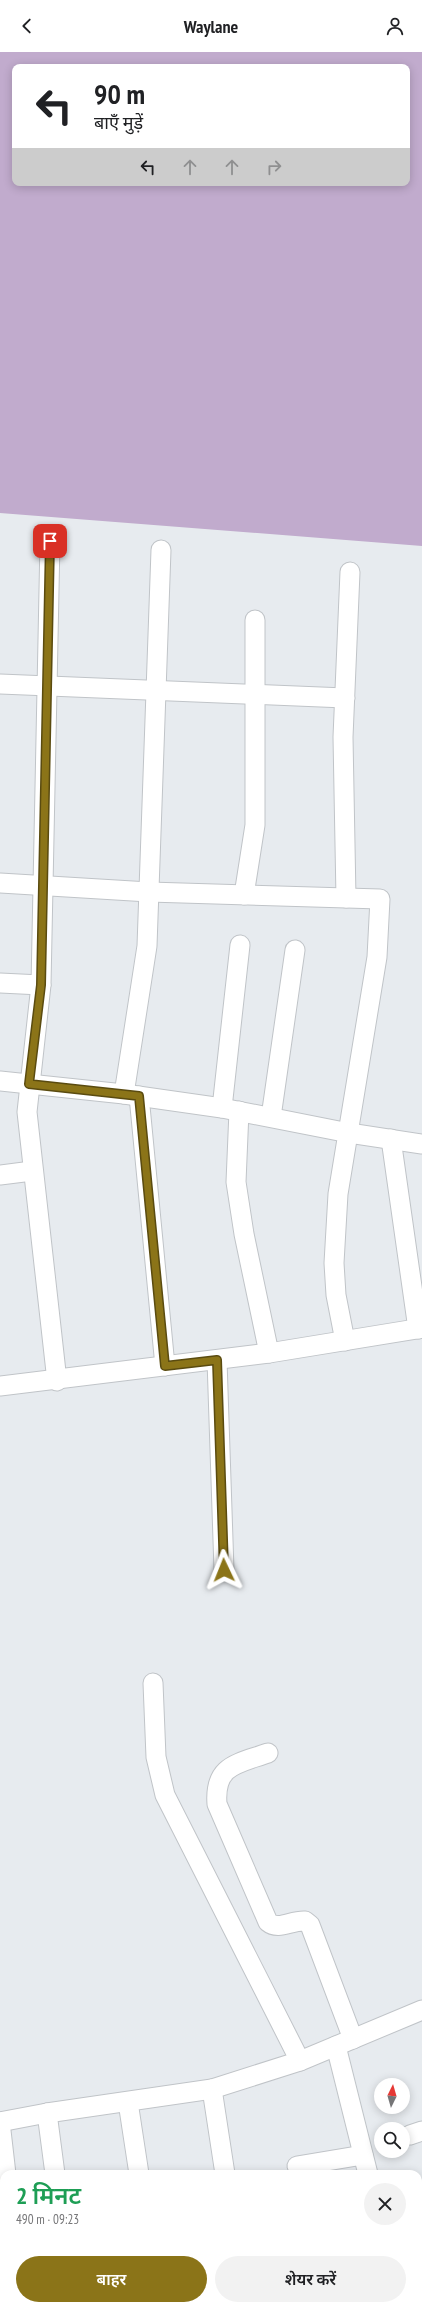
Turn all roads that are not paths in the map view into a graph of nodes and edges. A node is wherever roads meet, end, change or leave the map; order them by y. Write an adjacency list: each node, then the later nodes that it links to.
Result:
1 (50, 541): 6 (street)
2 (160, 550): 7 (street)
3 (350, 572): 9 (street)
4 (255, 620): 8 (street)
5 (0, 684): 6 (street)
6 (47, 685): 7 (street); 11 (street)
7 (156, 690): 8 (street); 12 (street)
8 (255, 694): 9 (street); 13 (street)
9 (345, 698): 14 (street)
10 (0, 883): 11 (street)
11 (43, 886): 12 (street); 18 (street)
12 (149, 892): 13 (street); 21 (street)
13 (244, 895): 14 (street)
14 (346, 898): 24 (street)
15 (240, 945): 22 (street)
16 (295, 950): 23 (street)
17 (0, 983): 18 (street)
18 (41, 985): 20 (street)
19 (0, 1081): 20 (street)
20 (29, 1084): 21 (street); 27 (street)
21 (132, 1095): 22 (street); 33 (street)
22 (230, 1110): 23 (street); 31 (street)
23 (271, 1117): 24 (street)
24 (349, 1133): 25 (street); 30 (street)
25 (391, 1139): 26 (street); 29 (street)
26 (422, 1144)
27 (32, 1170): 28 (street); 34 (street)
28 (0, 1175)
29 (420, 1328): 30 (street)
30 (345, 1341): 31 (street)
31 (269, 1353): 32 (street)
32 (217, 1360): 33 (street); 36 (street)
33 (165, 1366): 34 (street)
34 (57, 1381): 35 (street)
35 (0, 1386)
36 (224, 1570)
37 (153, 1683): 42 (street)
38 (268, 1753): 40 (street)
39 (422, 2010): 40 (street)
40 (353, 2039): 41 (street)
41 (336, 2046): 42 (street); 47 (street)
42 (300, 2061): 43 (street)
43 (212, 2089): 44 (street); 52 (street)
44 (128, 2102): 45 (street); 51 (street)
45 (47, 2113): 46 (street); 50 (street)
46 (0, 2122): 49 (street)
47 (363, 2155): 48 (street); 53 (street)
48 (297, 2166)
49 (6, 2170)
50 (54, 2170)
51 (138, 2170)
52 (224, 2170)
53 (367, 2170)

